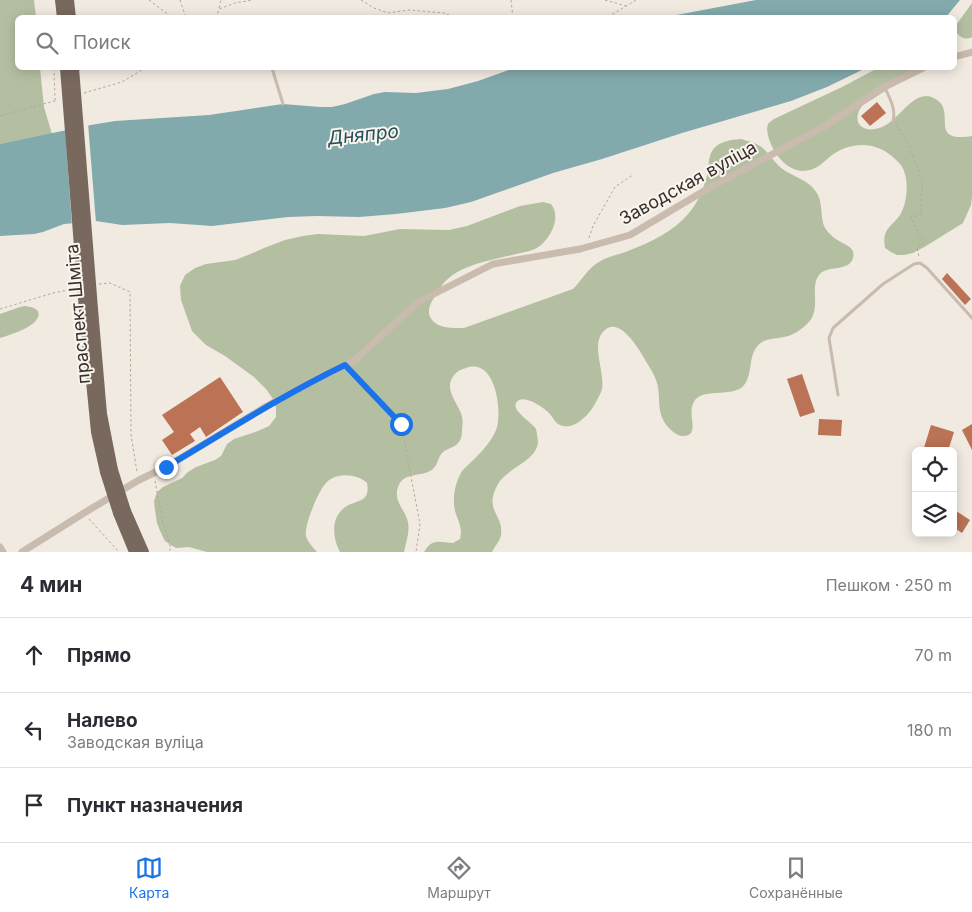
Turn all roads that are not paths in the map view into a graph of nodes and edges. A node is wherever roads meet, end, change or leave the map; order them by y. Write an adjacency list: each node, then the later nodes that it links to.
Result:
1 (60, 0): 3 (main road)
2 (69, 0): 4 (main road)
3 (62, 15)
4 (70, 15)
5 (972, 52): 6 (street)
6 (957, 56)
7 (65, 70): 14 (main road, праспект Шміта, bridge)
8 (74, 70): 14 (main road, праспект Шміта, bridge)
9 (273, 70): 12 (lane)
10 (918, 70): 11 (street, Заводская вуліца)
11 (884, 88): 13 (lane); 20 (street, Заводская вуліца)
12 (283, 104)
13 (893, 121)
14 (89, 310): 17 (main road, праспект Шміта, bridge)
15 (972, 318): 16 (lane)
16 (838, 395)
17 (122, 512): 21 (main road, праспект Шміта); 22 (main road, праспект Шміта)
18 (0, 547): 19 (street)
19 (2, 552)
20 (22, 552)
21 (134, 552)
22 (144, 552)

